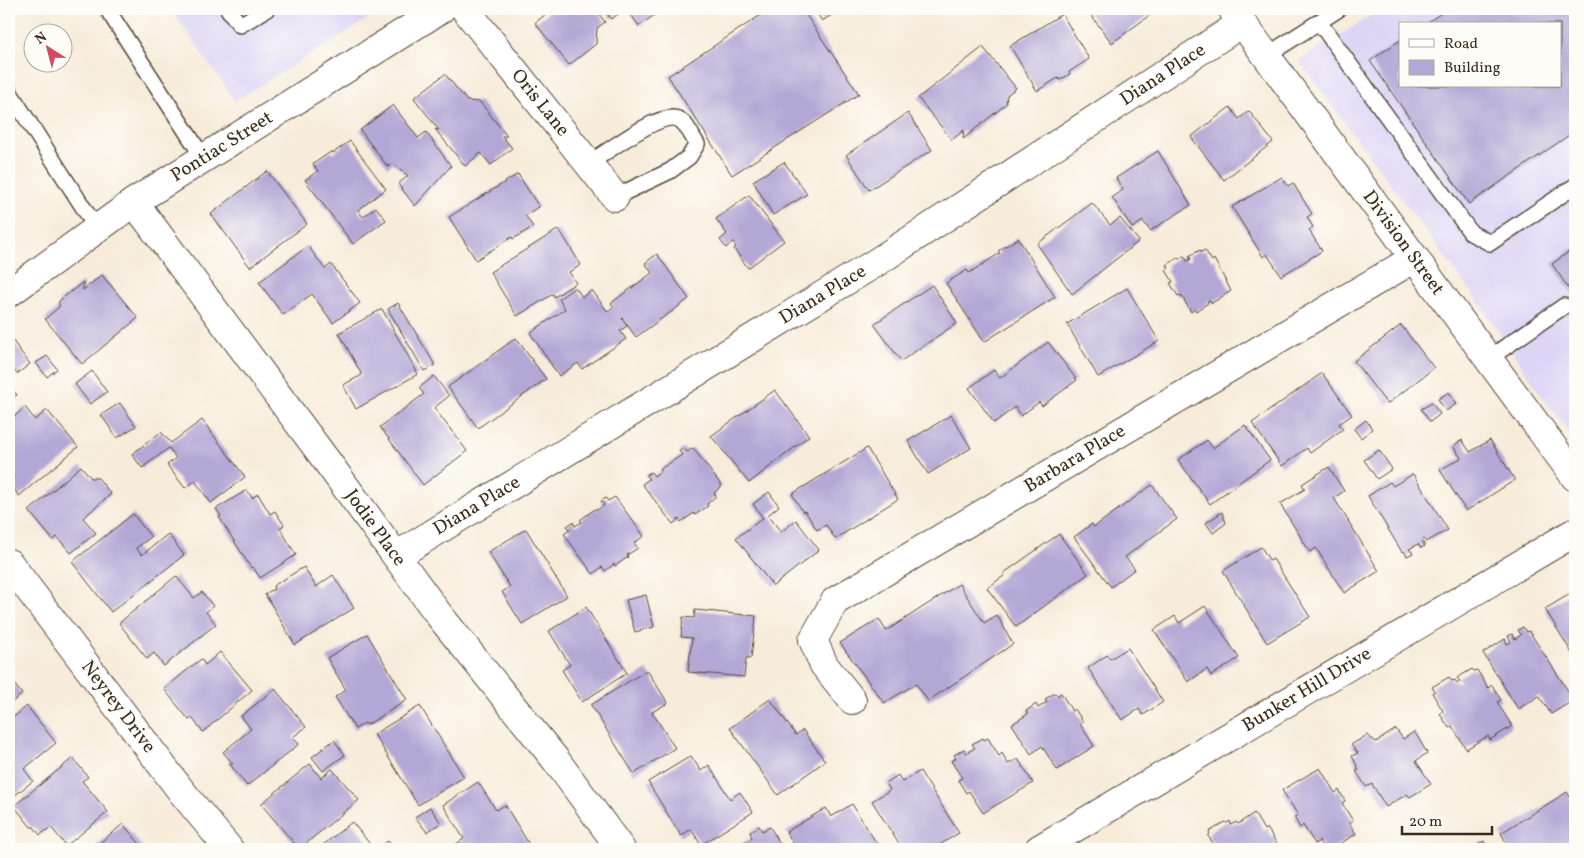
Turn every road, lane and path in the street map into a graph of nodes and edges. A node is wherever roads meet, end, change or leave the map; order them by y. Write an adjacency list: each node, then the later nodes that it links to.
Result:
1 (108, 9): 11 (lane)
2 (228, 9): 3 (lane)
3 (267, 9)
4 (465, 9): 12 (street, Oris Lane)
5 (1339, 9): 8 (lane)
6 (425, 13): 11 (street, Pontiac Street)
7 (1237, 16): 9 (street, Division Street); 23 (street, Diana Place)
8 (1319, 22): 9 (lane); 13 (lane)
9 (1266, 56): 17 (street, Division Street)
10 (9, 90): 16 (lane)
11 (204, 159): 15 (street, Pontiac Street)
12 (588, 164): 14 (street, Oris Lane); 14 (lane)
13 (1575, 186)
14 (615, 197)
15 (134, 202): 16 (street, Pontiac Street); 23 (street, Jodie Place)
16 (97, 229): 18 (street, Pontiac Street)
17 (1415, 258): 20 (street, Division Street); 25 (street, Barbara Place)
18 (9, 293)
19 (1564, 306): 20 (lane)
20 (1488, 359): 21 (street, Division Street)
21 (1575, 477)
22 (1575, 532): 28 (street, Bunker Hill Drive)
23 (396, 556): 27 (street, Jodie Place)
24 (9, 562): 26 (street, Neyrey Drive)
25 (852, 700)
26 (229, 849)
27 (620, 849)
28 (1039, 849)

